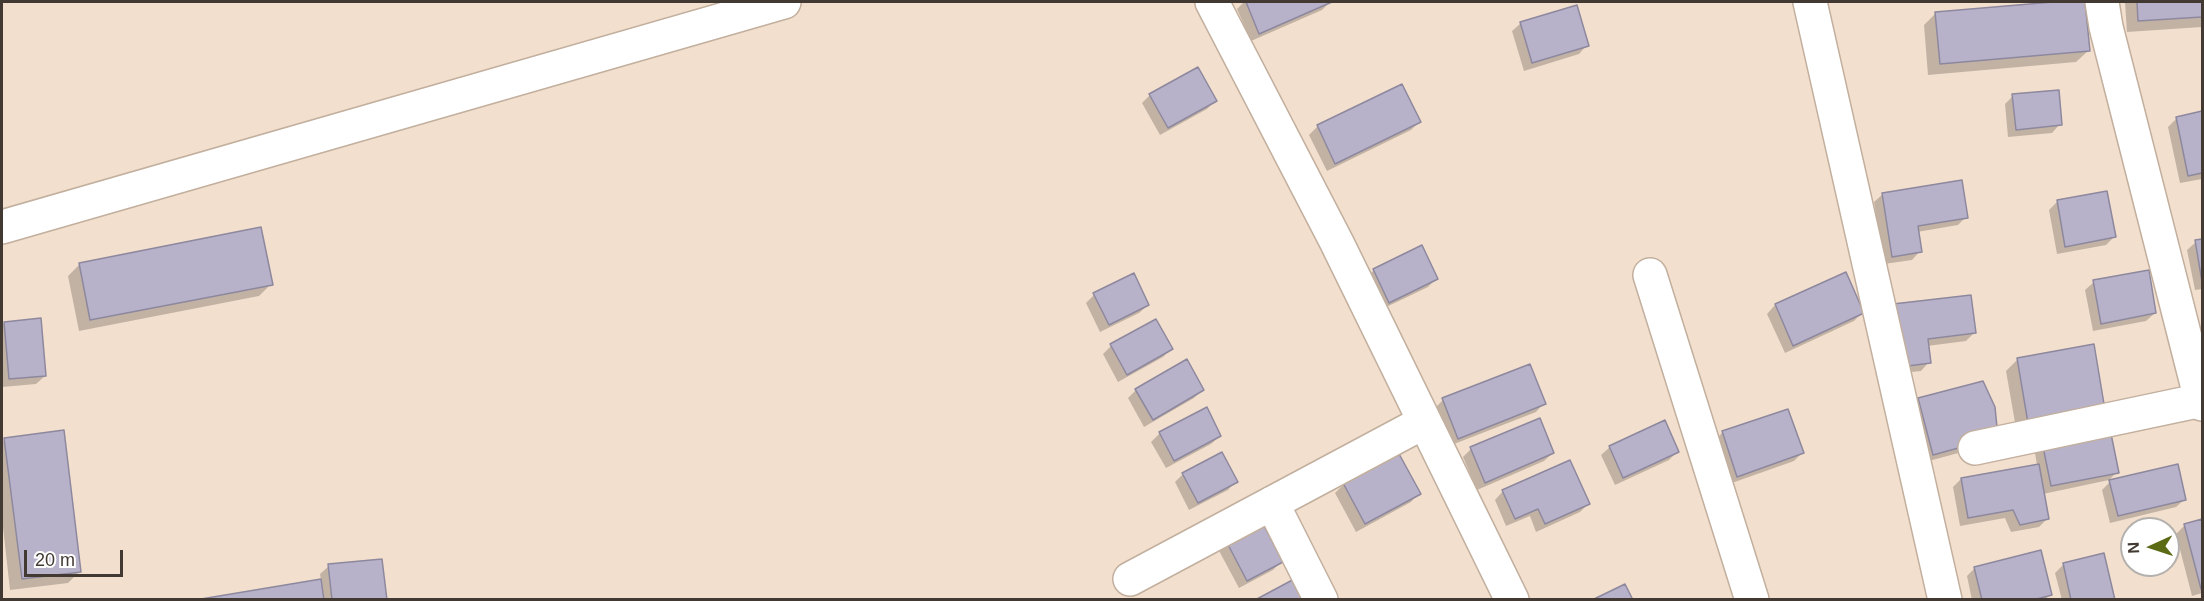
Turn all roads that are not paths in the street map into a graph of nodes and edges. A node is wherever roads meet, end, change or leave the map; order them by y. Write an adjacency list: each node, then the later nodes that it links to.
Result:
1 (784, 2): 5 (street)
2 (1212, 2): 8 (street)
3 (1810, 2): 15 (street)
4 (2102, 2): 7 (street)
5 (2, 227)
6 (1650, 275): 14 (street)
7 (2201, 388): 9 (street)
8 (1424, 422): 10 (street); 13 (street)
9 (1975, 447)
10 (1272, 503): 11 (street); 12 (street)
11 (1130, 579)
12 (1321, 600)
13 (1512, 600)
14 (1752, 600)
15 (1945, 600)

